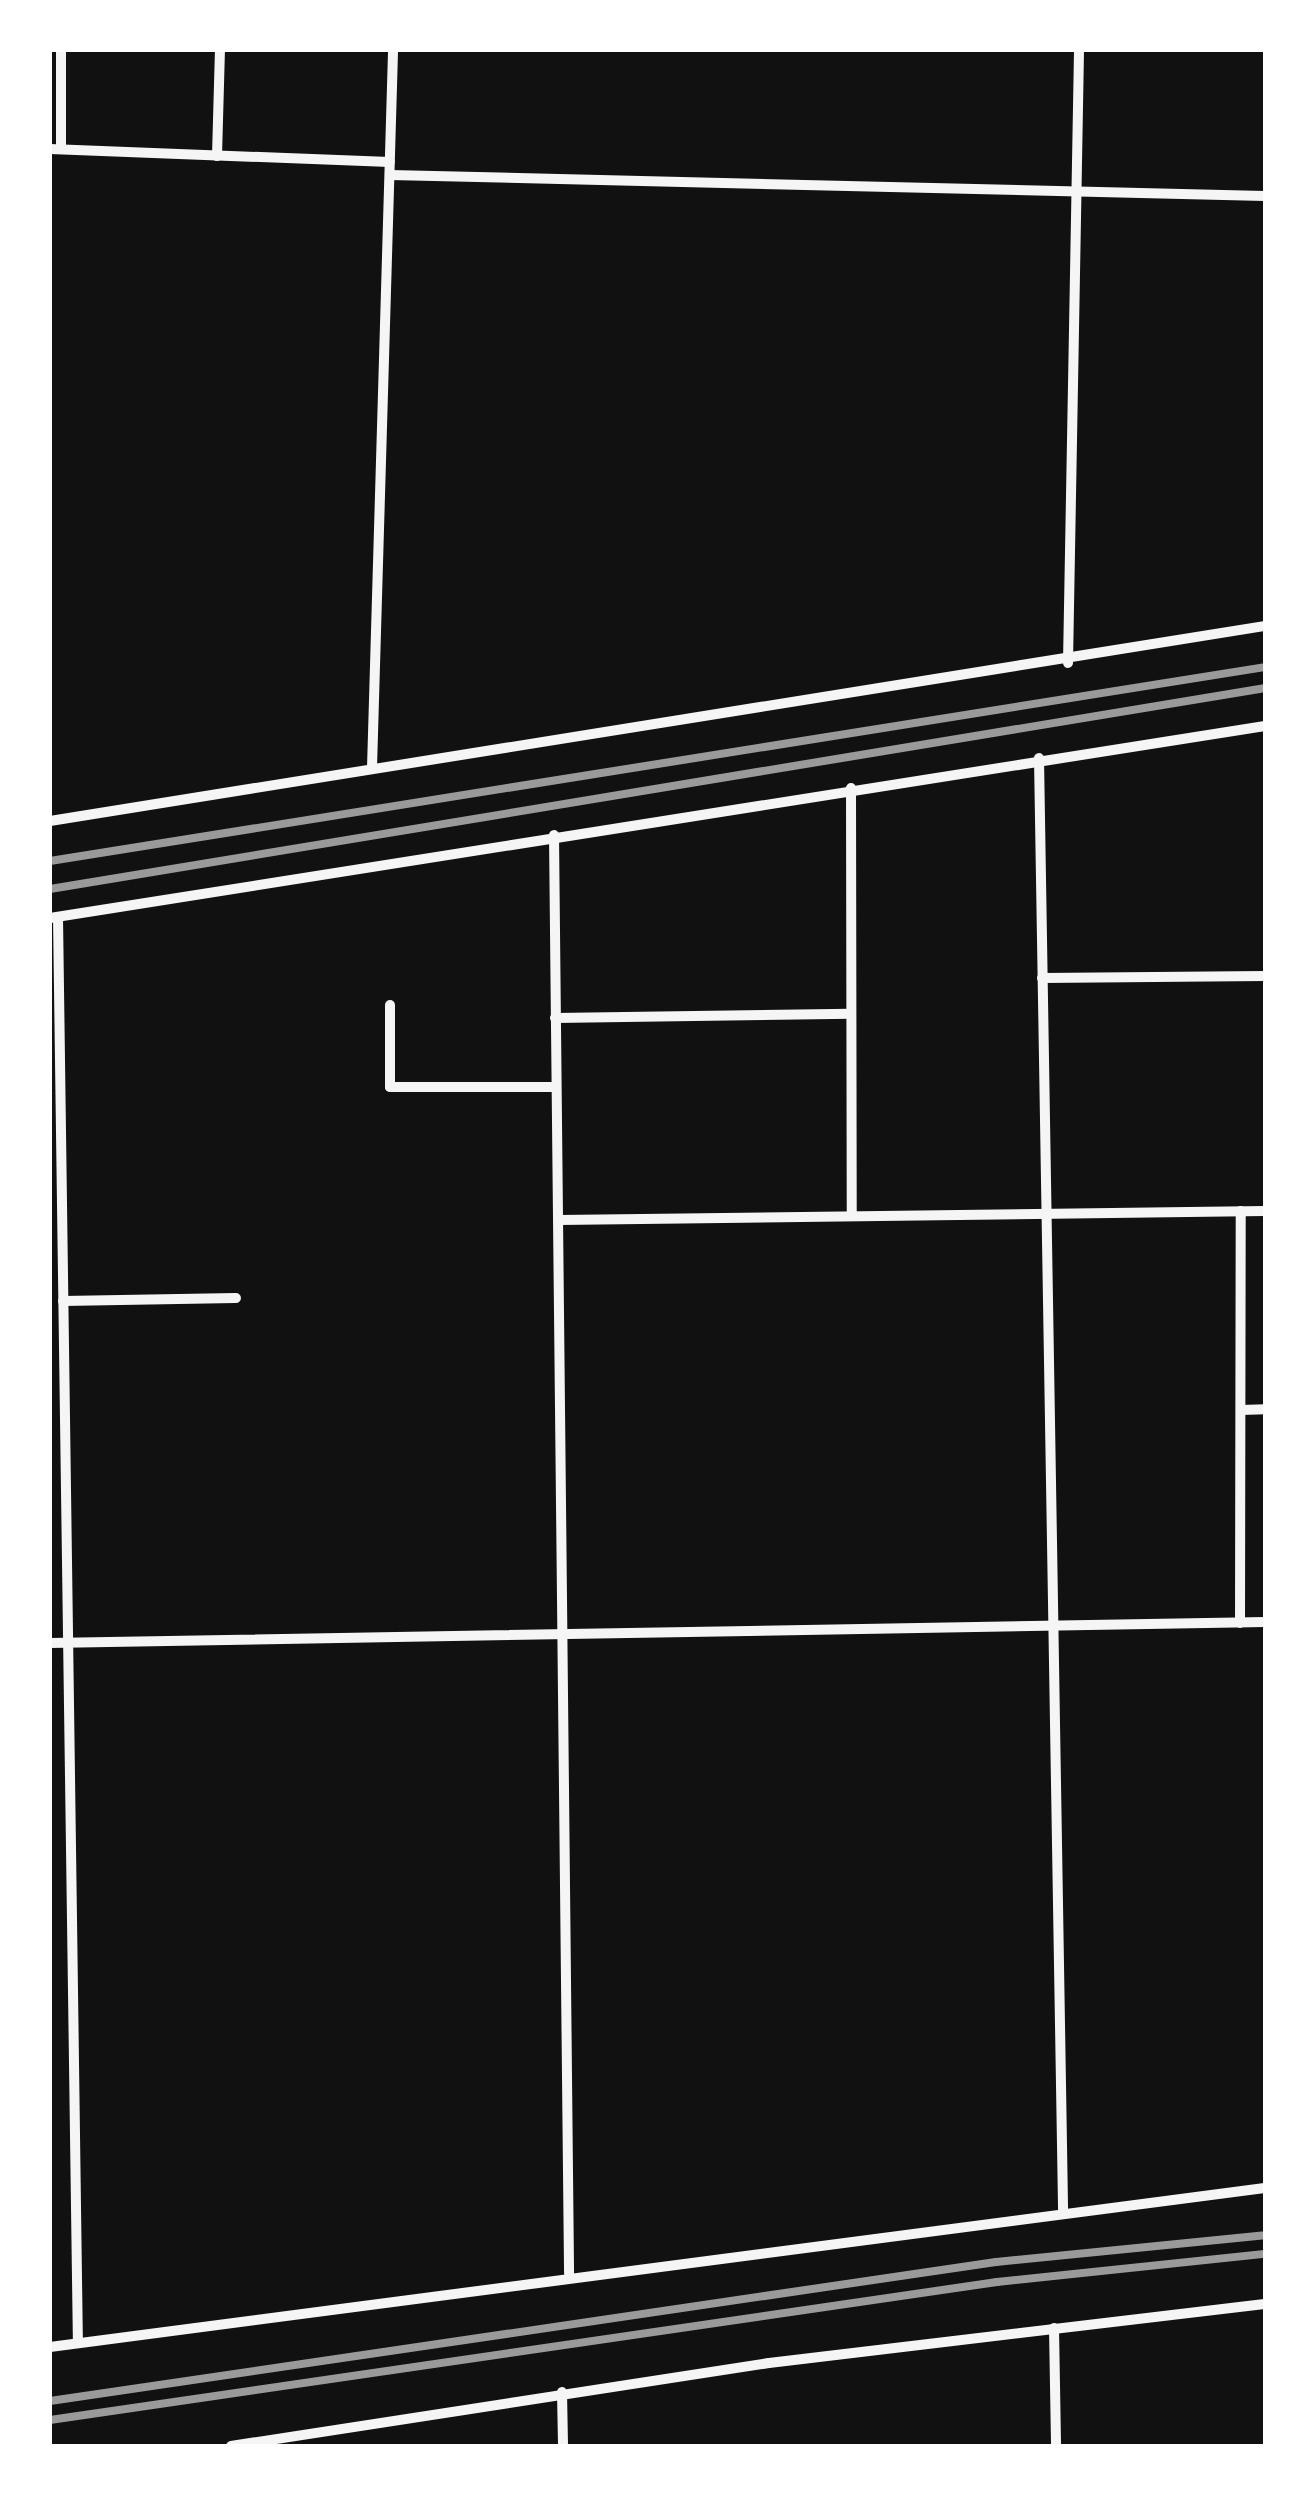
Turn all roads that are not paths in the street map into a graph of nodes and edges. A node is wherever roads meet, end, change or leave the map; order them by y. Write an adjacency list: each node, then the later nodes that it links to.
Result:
1 (62, 50): 5 (street)
2 (220, 50): 6 (street)
3 (393, 50): 7 (street)
4 (1080, 50): 8 (street)
5 (55, 149): 6 (street)
6 (217, 156): 7 (street)
7 (390, 168): 8 (street); 14 (street)
8 (1074, 189): 9 (street); 11 (street)
9 (1265, 196)
10 (1265, 626): 11 (street)
11 (1068, 663): 14 (street)
12 (1265, 726): 13 (street)
13 (1039, 758): 15 (street); 20 (street)
14 (372, 768): 16 (street)
15 (851, 788): 17 (street); 22 (street)
16 (50, 820)
17 (554, 835): 18 (street); 23 (street)
18 (54, 917): 25 (street)
19 (1265, 976): 20 (street)
20 (1042, 978): 27 (street)
21 (390, 1004): 24 (street)
22 (852, 1014): 23 (street); 26 (street)
23 (555, 1018): 24 (street)
24 (556, 1086): 30 (street)
25 (56, 1205): 32 (street)
26 (852, 1211): 27 (street); 30 (street)
27 (1044, 1211): 28 (street); 39 (street)
28 (1241, 1211): 29 (street); 33 (street)
29 (1265, 1211)
30 (558, 1220): 40 (street)
31 (236, 1298): 32 (street)
32 (63, 1301): 36 (street)
33 (1241, 1410): 34 (street); 37 (street)
34 (1265, 1410)
35 (50, 1417): 36 (street)
36 (64, 1417): 41 (street)
37 (1240, 1622): 38 (street); 39 (street)
38 (1265, 1622)
39 (1051, 1626): 40 (street); 44 (street)
40 (560, 1634): 41 (street); 45 (street)
41 (68, 1642): 42 (street); 48 (street)
42 (50, 1643)
43 (1265, 2188): 44 (street)
44 (1063, 2212): 45 (street)
45 (569, 2273): 48 (street)
46 (1265, 2304): 47 (street)
47 (1054, 2328): 50 (street); 53 (street)
48 (78, 2342): 49 (street)
49 (50, 2347)
50 (562, 2392): 51 (street); 52 (street)
51 (231, 2446)
52 (563, 2446)
53 (1056, 2446)

